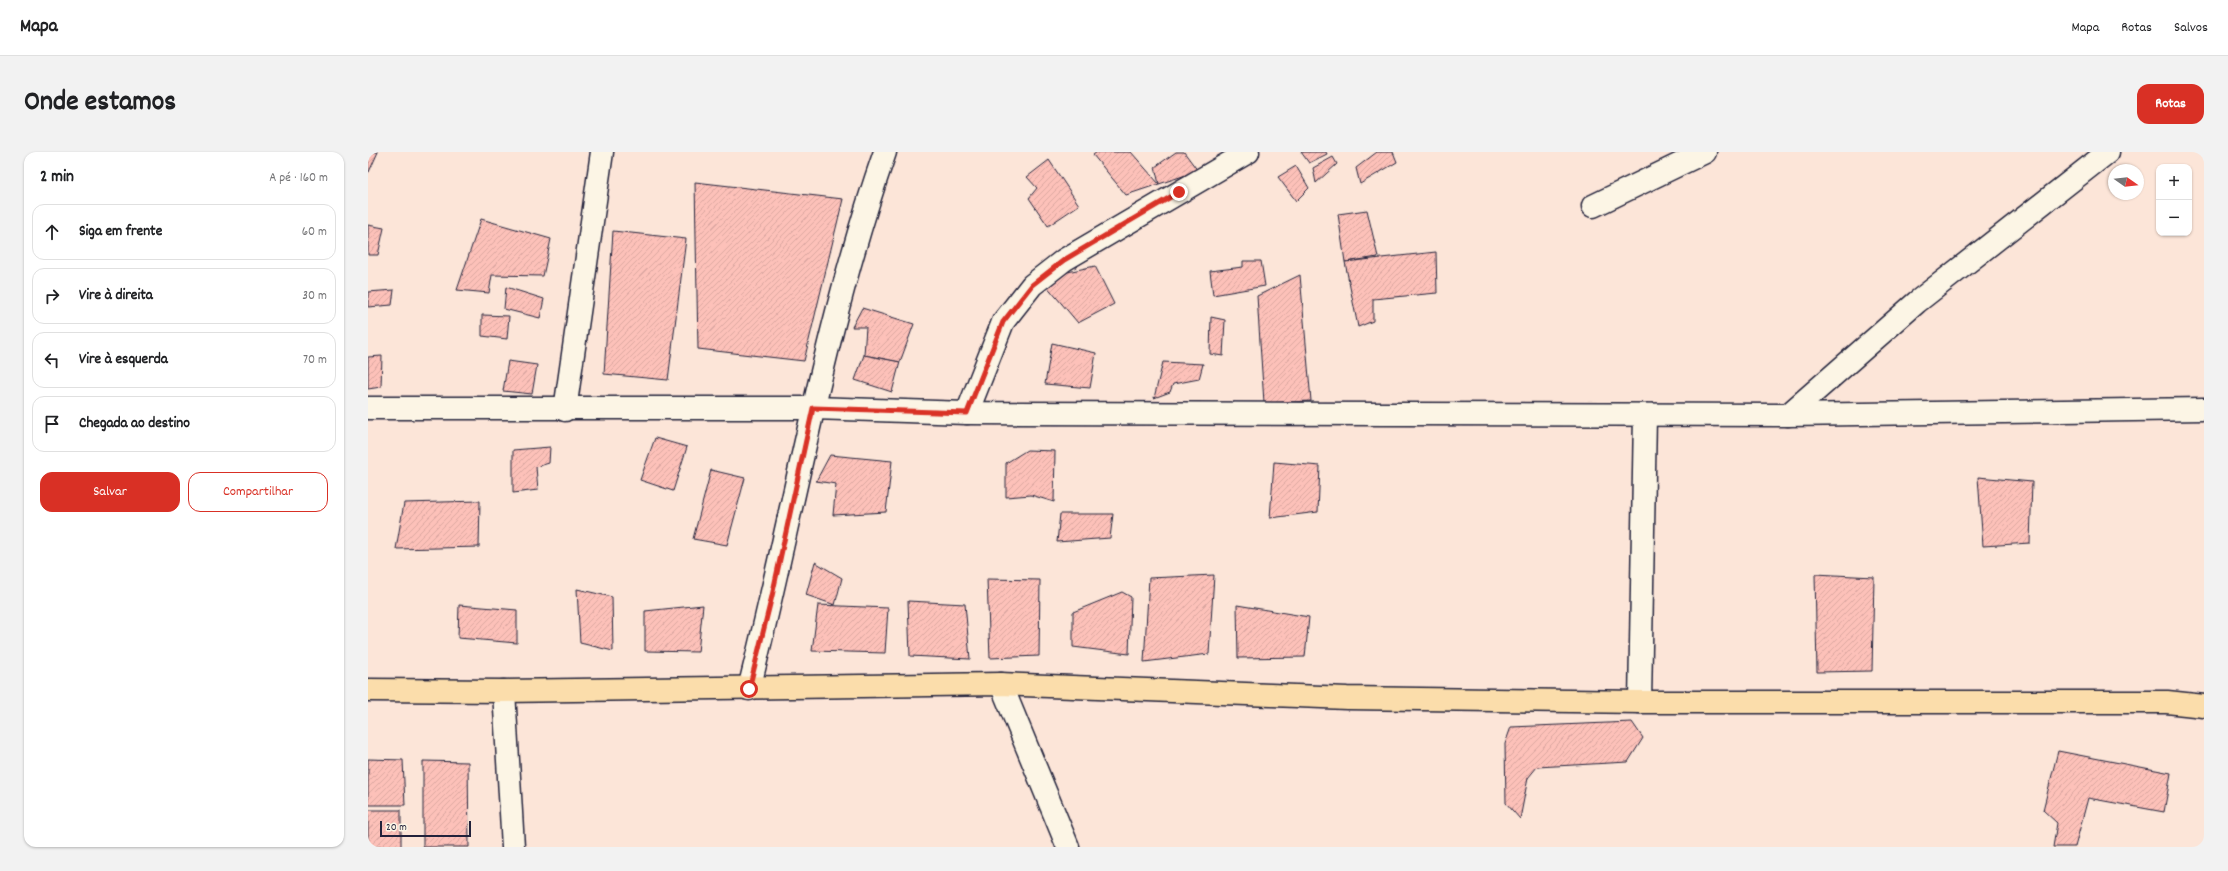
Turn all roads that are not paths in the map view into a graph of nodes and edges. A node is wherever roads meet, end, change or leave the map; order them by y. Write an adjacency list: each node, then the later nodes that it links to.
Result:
1 (602, 152): 10 (street)
2 (885, 152): 8 (street)
3 (1248, 152): 11 (street)
4 (1705, 152): 6 (street)
5 (2108, 152): 13 (street)
6 (1593, 206)
7 (368, 408): 10 (street)
8 (813, 408): 10 (street); 11 (street); 15 (street)
9 (2204, 409): 13 (street)
10 (566, 410)
11 (967, 413): 12 (street)
12 (1645, 414): 13 (street); 18 (street)
13 (1788, 415)
14 (1001, 684): 15 (main road); 18 (main road); 21 (street)
15 (749, 689): 17 (main road)
16 (368, 690): 17 (main road)
17 (504, 691): 20 (street)
18 (1640, 702): 19 (main road)
19 (2204, 706)
20 (513, 847)
21 (1068, 847)

